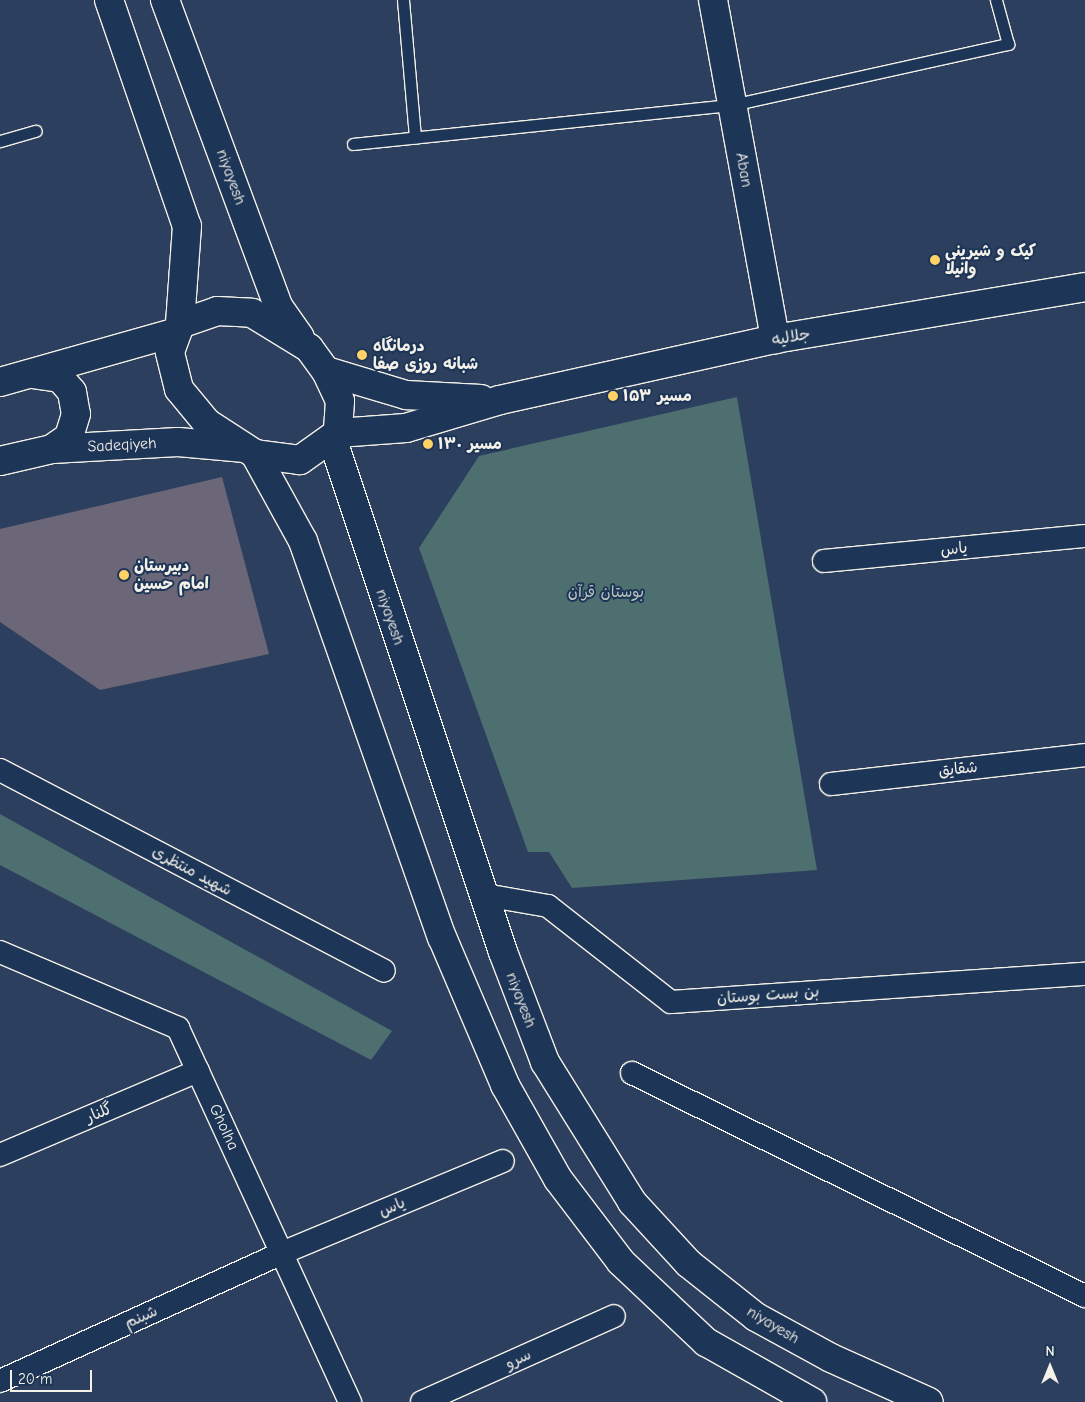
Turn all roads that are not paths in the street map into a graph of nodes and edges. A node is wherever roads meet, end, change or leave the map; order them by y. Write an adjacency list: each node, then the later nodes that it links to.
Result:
1 (109, 0): 12 (main road)
2 (165, 0): 14 (main road, niyayesh)
3 (403, 0): 8 (lane)
4 (712, 0): 6 (main road, Aban)
5 (996, 0): 6 (lane)
6 (732, 105): 8 (lane); 13 (main road, Aban)
7 (36, 131): 9 (lane)
8 (415, 137): 10 (lane)
9 (0, 141)
10 (353, 144)
11 (1085, 287): 13 (main road, جلالیه)
12 (179, 328): 14 (main road); 16 (main road); 21 (main road)
13 (775, 339): 18 (main road, جلالیه)
14 (308, 348): 15 (main road)
15 (326, 371): 18 (main road); 19 (main road)
16 (31, 374): 17 (main road); 20 (main road)
17 (0, 382)
18 (500, 400): 19 (main road)
19 (335, 436): 21 (main road); 28 (main road, niyayesh)
20 (52, 448): 21 (main road, Sadeqiyeh); 22 (main road, Sadeqiyeh)
21 (250, 451): 42 (main road)
22 (0, 461)
23 (1085, 536): 24 (street, یاس)
24 (824, 561)
25 (1085, 755): 27 (street, شقایق)
26 (0, 770): 30 (street, شهید منتظری)
27 (831, 784)
28 (485, 895): 31 (street, بن بست بوستان); 43 (main road, niyayesh)
29 (0, 952): 32 (street, Gholha)
30 (384, 971)
31 (1085, 974)
32 (198, 1070): 34 (street, گلنار); 36 (street, Gholha)
33 (632, 1073): 37 (street)
34 (0, 1155)
35 (502, 1161): 36 (street, یاس)
36 (282, 1253): 39 (street, شبنم); 40 (street, Gholha)
37 (1085, 1296)
38 (614, 1316): 41 (street, سرو)
39 (0, 1382)
40 (350, 1402)
41 (422, 1402)
42 (812, 1402)
43 (929, 1402)

